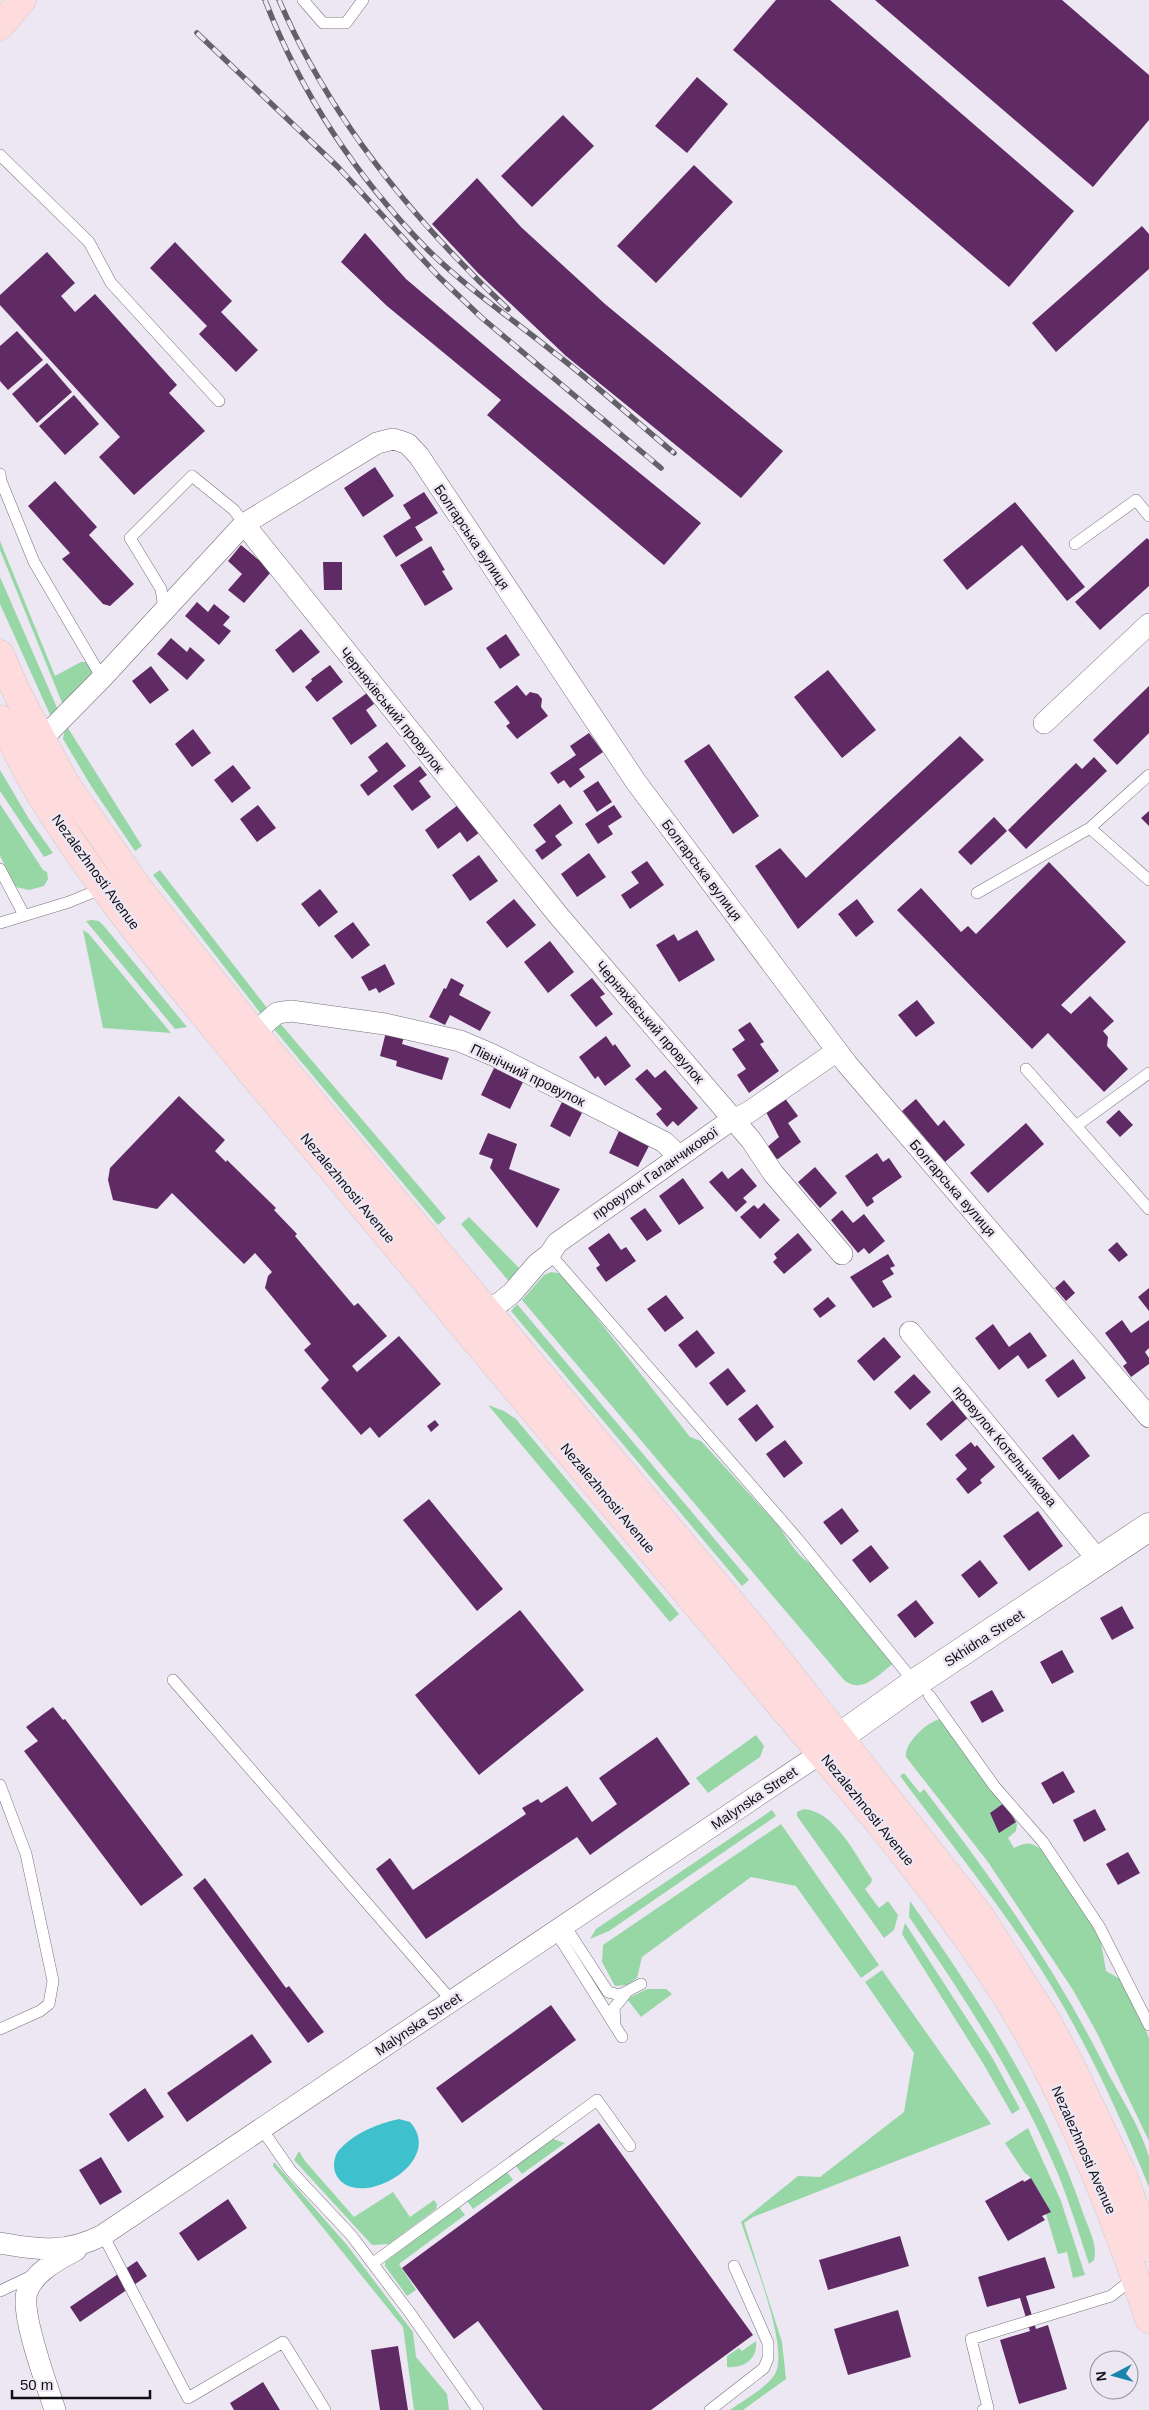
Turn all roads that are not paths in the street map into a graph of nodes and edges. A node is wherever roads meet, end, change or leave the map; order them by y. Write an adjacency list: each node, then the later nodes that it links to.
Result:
1 (22, 0): 4 (main road)
2 (303, 0): 3 (lane)
3 (363, 0)
4 (0, 26)
5 (0, 155): 6 (lane)
6 (220, 401)
7 (0, 474): 14 (lane)
8 (1149, 516): 10 (lane)
9 (244, 524): 11 (street); 11 (lane); 27 (street, Болгарська вулиця); 30 (street, Черняхівський провулок)
10 (1075, 544)
11 (164, 609): 14 (street)
12 (1149, 624): 16 (street)
13 (0, 654): 17 (main road, Nezalezhnosti Avenue)
14 (102, 678): 17 (street)
15 (0, 719): 22 (main road, Nezalezhnosti Avenue)
16 (1044, 723)
17 (41, 740): 26 (main road, Nezalezhnosti Avenue)
18 (1149, 775): 19 (lane)
19 (1090, 828): 21 (lane); 23 (lane)
20 (0, 869): 24 (lane)
21 (1149, 880)
22 (105, 888): 24 (lane); 44 (main road, Nezalezhnosti Avenue)
23 (977, 893)
24 (24, 915): 25 (lane)
25 (0, 923)
26 (254, 1033): 32 (street, Північний провулок); 36 (main road, Nezalezhnosti Avenue)
27 (837, 1051): 30 (street, провулок Галанчикової); 38 (street, Болгарська вулиця)
28 (1026, 1069): 31 (lane)
29 (1149, 1073): 31 (lane)
30 (734, 1120): 32 (street, провулок Галанчикової); 35 (street)
31 (1076, 1126): 33 (lane)
32 (679, 1156): 34 (street, провулок Галанчикової)
33 (1149, 1210)
34 (550, 1254): 36 (street, провулок Галанчикової); 43 (lane)
35 (842, 1254)
36 (487, 1313): 44 (main road, Nezalezhnosti Avenue)
37 (910, 1332): 41 (street, провулок Котельникова)
38 (1149, 1417)
39 (1149, 1526): 41 (main road, Skhidna Street)
40 (1149, 1543): 43 (main road, Skhidna Street)
41 (1100, 1560): 43 (main road, Skhidna Street)
42 (173, 1680): 49 (lane)
43 (922, 1689): 44 (main road, Skhidna Street); 50 (lane)
44 (833, 1752): 46 (street, Malynska Street); 57 (main road, Nezalezhnosti Avenue); 61 (main road, Nezalezhnosti Avenue)
45 (0, 1785): 51 (lane)
46 (561, 1929): 48 (lane); 48 (lane); 49 (street, Malynska Street)
47 (641, 1984): 48 (lane)
48 (626, 1993)
49 (452, 2001): 52 (street, Malynska Street)
50 (1149, 2026)
51 (0, 2029)
52 (261, 2128): 54 (street, Malynska Street); 58 (lane)
53 (630, 2146): 58 (lane)
54 (103, 2235): 56 (street, Malynska Street); 66 (lane)
55 (0, 2243): 56 (street, Malynska Street)
56 (84, 2244): 60 (street)
57 (1149, 2248)
58 (372, 2263): 67 (lane)
59 (734, 2266): 68 (lane)
60 (45, 2270): 62 (lane); 65 (street)
61 (1135, 2277): 64 (main road, Nezalezhnosti Avenue); 69 (lane)
62 (0, 2291): 63 (lane)
63 (26, 2304)
64 (1149, 2319)
65 (55, 2410)
66 (325, 2410)
67 (478, 2410)
68 (710, 2410)
69 (983, 2410)

